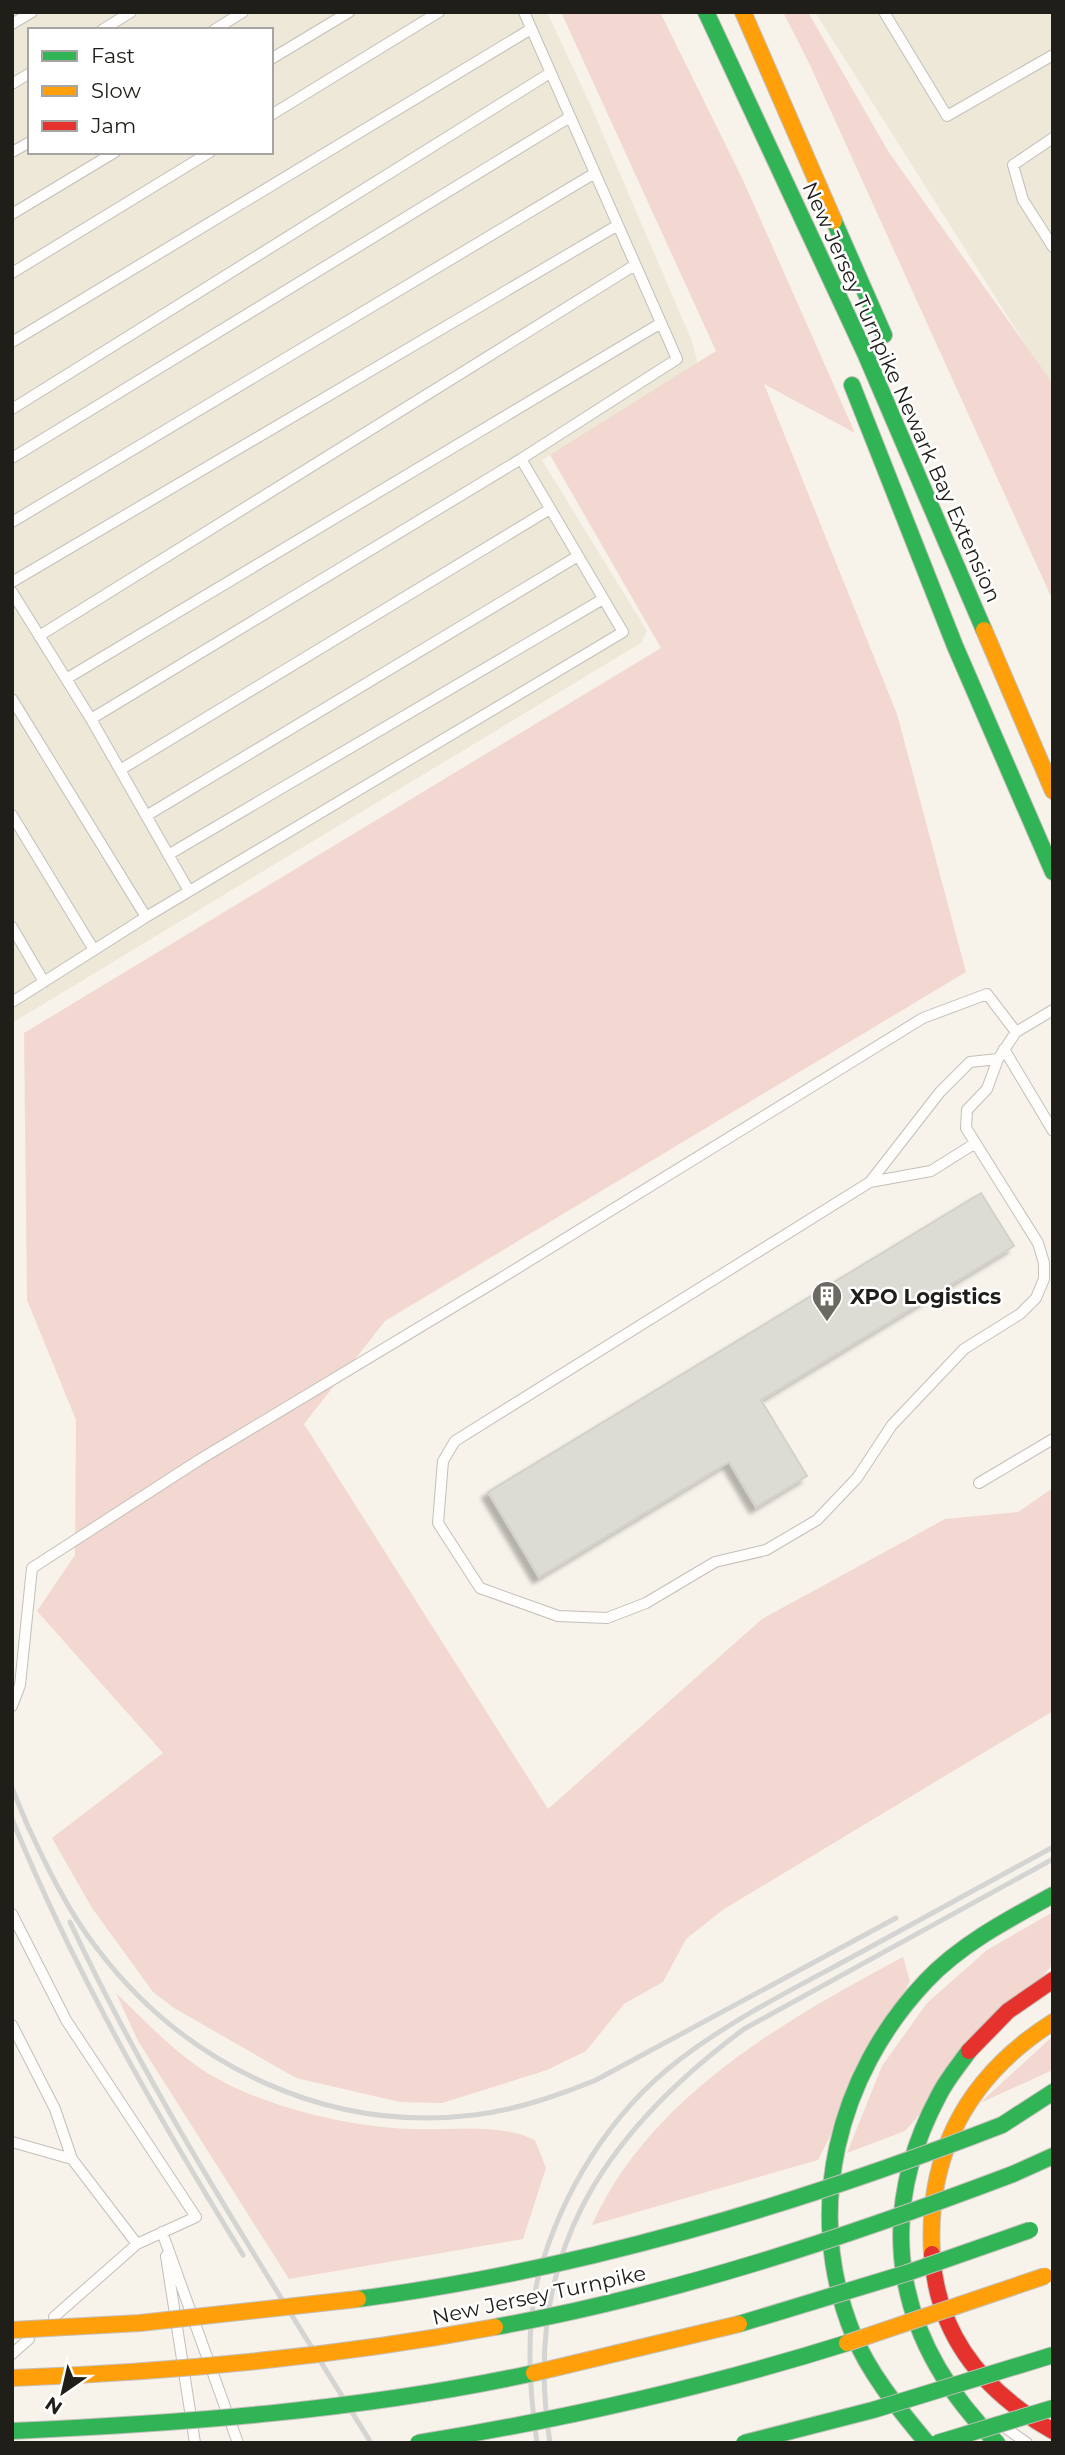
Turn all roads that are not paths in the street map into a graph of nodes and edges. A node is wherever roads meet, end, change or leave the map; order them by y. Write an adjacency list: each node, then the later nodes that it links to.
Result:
1 (32, 12): 10 (lane)
2 (131, 12): 11 (lane)
3 (243, 12): 12 (lane)
4 (349, 12): 15 (lane)
5 (439, 12): 19 (lane)
6 (524, 12): 13 (lane)
7 (706, 12): 23 (highway, New Jersey Turnpike Newark Bay Extension)
8 (743, 12): 36 (highway, New Jersey Turnpike Newark Bay Extension)
9 (884, 12): 14 (lane)
10 (12, 24)
11 (105, 28)
12 (217, 28)
13 (531, 29): 16 (lane); 35 (lane)
14 (1053, 55)
15 (273, 58)
16 (551, 73): 20 (lane); 38 (lane)
17 (28, 74): 18 (lane)
18 (12, 83)
19 (273, 114)
20 (570, 117): 27 (lane); 39 (lane)
21 (1053, 138): 30 (lane)
22 (28, 143): 24 (lane)
23 (772, 149): 31 (highway); 52 (highway, New Jersey Turnpike Newark Bay Extension)
24 (12, 152)
25 (112, 154): 28 (lane)
26 (207, 154): 33 (lane)
27 (595, 173): 29 (lane); 42 (lane)
28 (12, 214)
29 (618, 225): 32 (lane); 44 (lane)
30 (1053, 247)
31 (804, 261)
32 (635, 265): 34 (lane); 47 (lane)
33 (12, 273)
34 (661, 323): 40 (lane); 48 (lane)
35 (12, 342)
36 (888, 345)
37 (847, 373): 56 (highway)
38 (12, 409)
39 (12, 458)
40 (521, 459): 41 (lane); 50 (lane)
41 (550, 509): 43 (lane); 51 (lane)
42 (12, 522)
43 (578, 556): 46 (lane); 54 (lane)
44 (12, 582)
45 (12, 592): 47 (lane)
46 (603, 598): 55 (lane); 57 (lane)
47 (39, 636): 48 (lane)
48 (66, 680): 50 (lane)
49 (12, 699): 58 (lane)
50 (91, 719): 51 (lane)
51 (120, 770): 54 (lane)
52 (1053, 791)
53 (12, 815): 60 (lane)
54 (146, 816): 55 (lane)
55 (168, 855): 57 (lane)
56 (1053, 872)
57 (188, 891): 58 (lane)
58 (146, 917): 60 (lane)
59 (12, 927): 61 (lane)
60 (94, 950): 61 (lane)
61 (44, 982): 62 (lane)
62 (12, 1002)
63 (1053, 1010): 64 (lane)
64 (1016, 1032): 65 (lane); 71 (lane)
65 (1001, 1054): 66 (lane); 67 (lane); 68 (lane)
66 (1053, 1131)
67 (974, 1144): 68 (lane); 68 (lane)
68 (870, 1182)
69 (1053, 1438): 70 (lane)
70 (979, 1483)
71 (12, 1706)
72 (1053, 1895): 99 (highway)
73 (12, 1913): 84 (lane)
74 (1053, 1980): 91 (highway)
75 (1053, 2022): 94 (highway)
76 (12, 2025): 82 (lane)
77 (1053, 2092): 79 (highway)
78 (1053, 2107): 79 (highway)
79 (1002, 2125): 87 (highway, bridge)
80 (12, 2142): 82 (lane)
81 (1053, 2156): 90 (highway, New Jersey Turnpike, bridge)
82 (72, 2159): 85 (lane)
83 (1036, 2228): 93 (highway, bridge)
84 (162, 2232): 85 (lane); 95 (lane); 96 (lane)
85 (137, 2244): 88 (lane)
86 (1049, 2275): 97 (highway, bridge)
87 (12, 2330)
88 (12, 2354)
89 (1053, 2355): 98 (highway, bridge)
90 (12, 2378)
91 (948, 2387): 101 (highway); 102 (lane)
92 (1053, 2408): 100 (highway, bridge)
93 (12, 2431)
94 (1053, 2431)
95 (195, 2443)
96 (238, 2443)
97 (418, 2443)
98 (744, 2443)
99 (927, 2443)
100 (937, 2443)
101 (997, 2443)
102 (1027, 2443)

